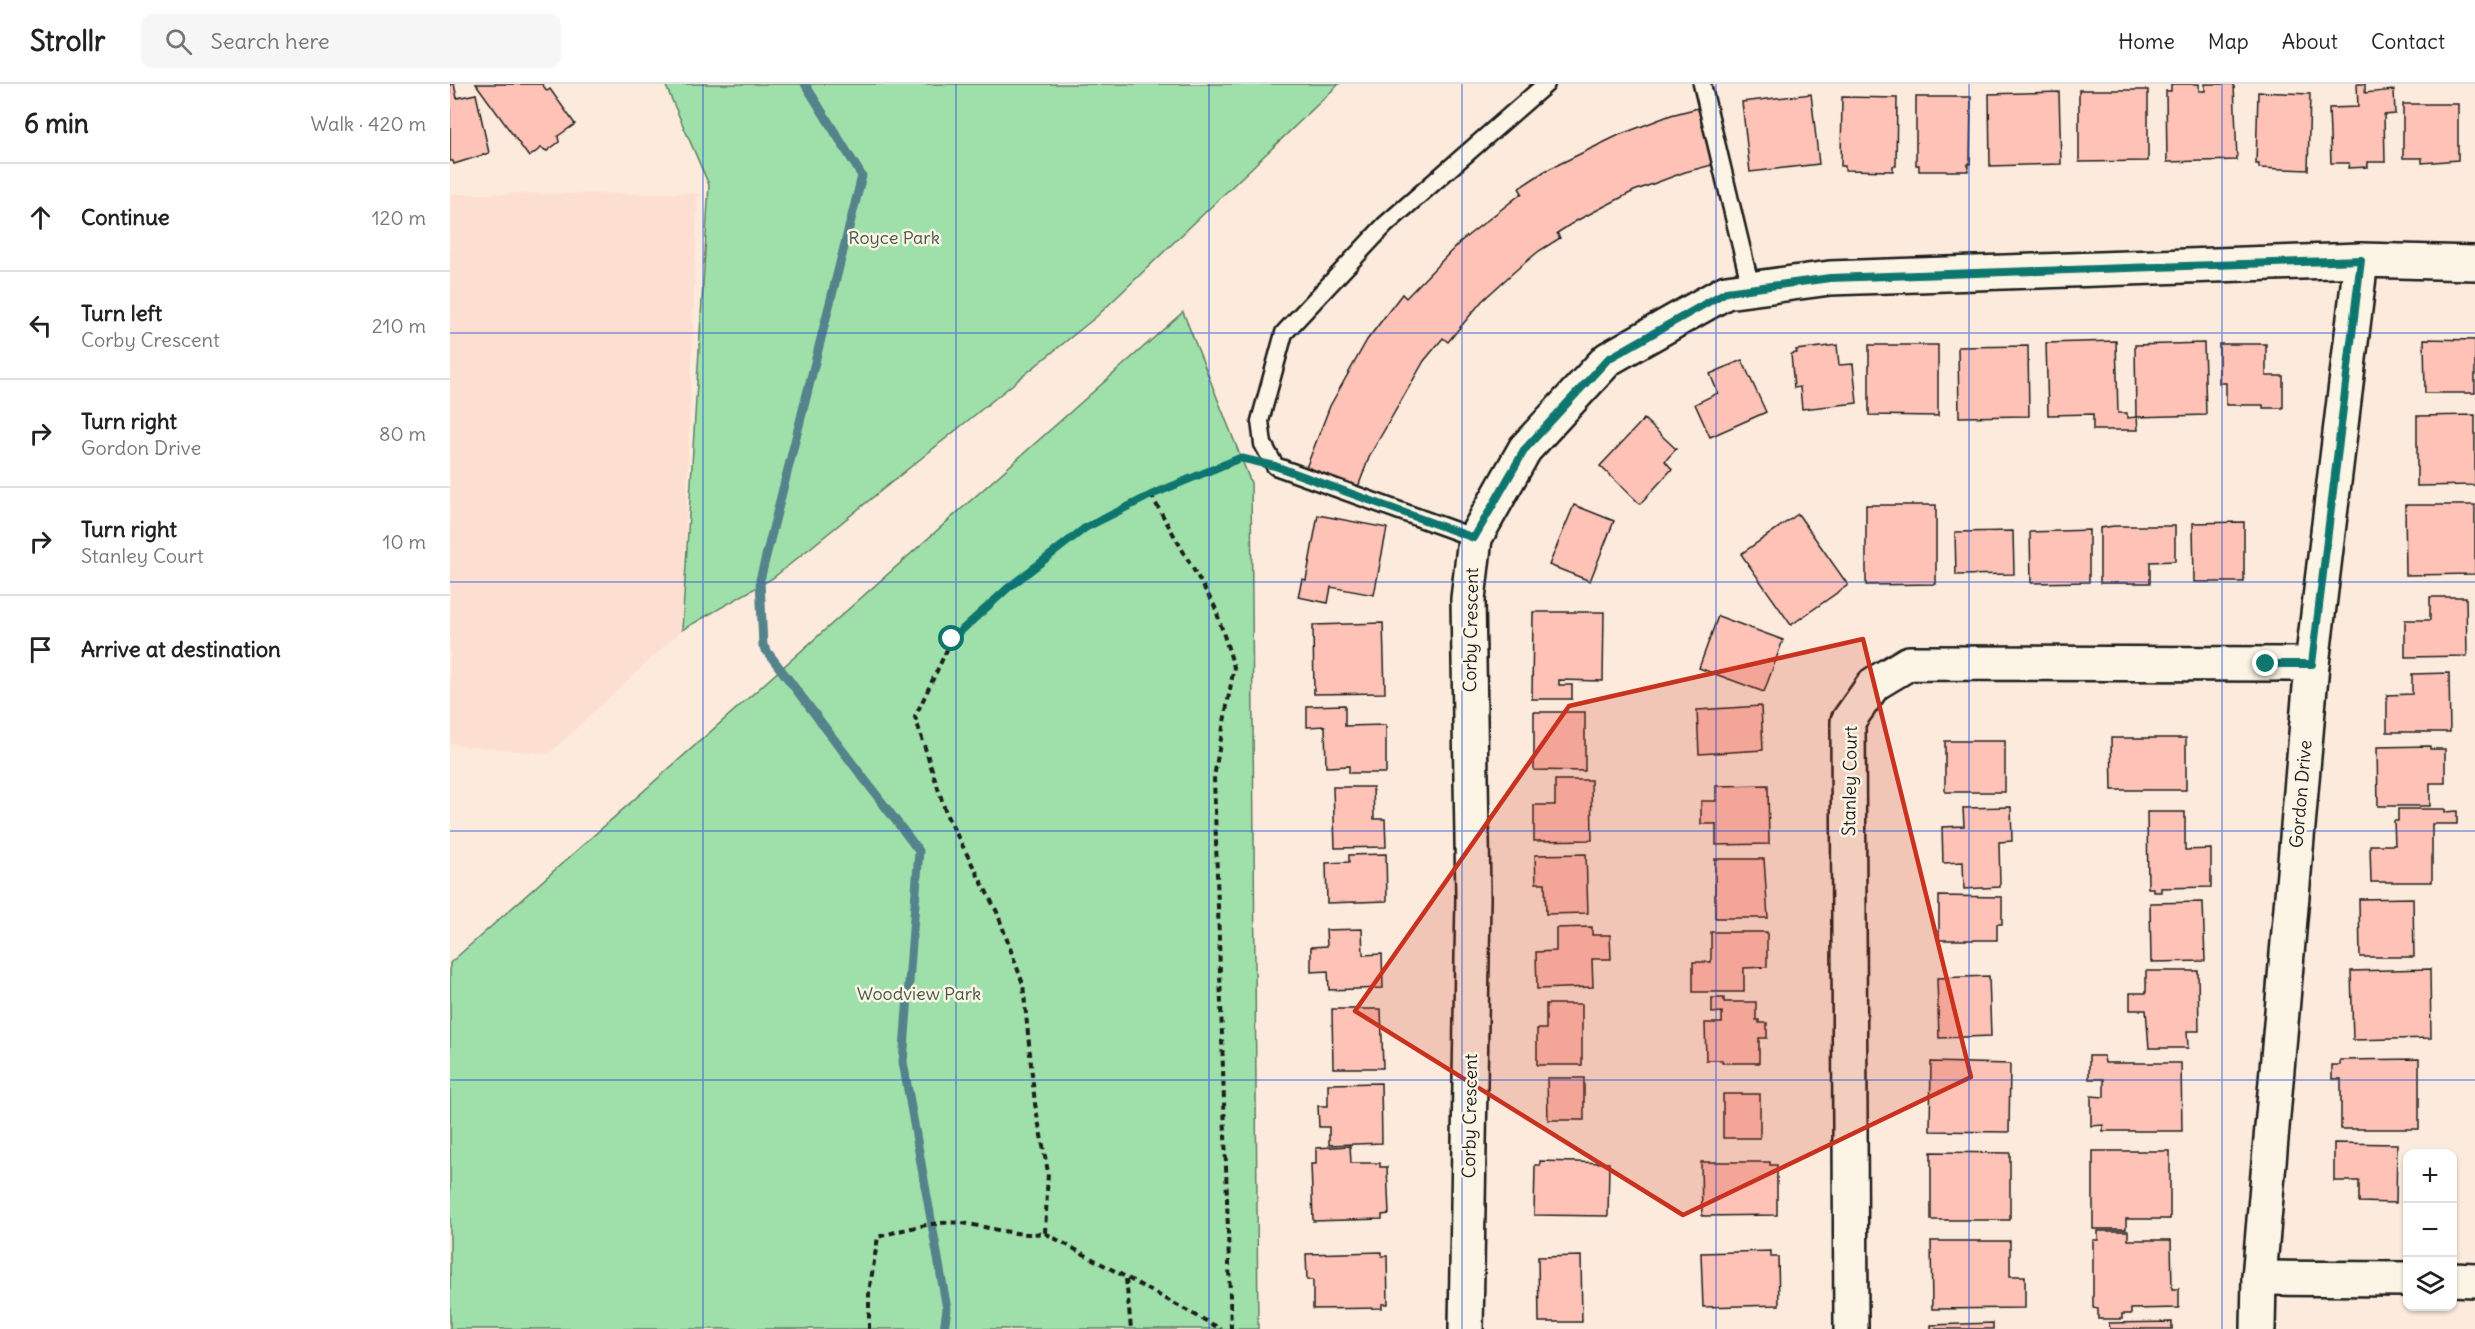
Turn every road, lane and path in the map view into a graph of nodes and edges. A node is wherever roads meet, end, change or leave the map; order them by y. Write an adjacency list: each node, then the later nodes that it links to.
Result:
1 (1546, 84): 6 (lane)
2 (1702, 84): 5 (lane)
3 (2361, 260): 4 (street, Corby Crescent); 5 (street, Corby Crescent); 9 (street, Gordon Drive)
4 (2475, 263)
5 (1751, 288): 8 (street, Corby Crescent)
6 (1275, 466): 7 (path); 8 (lane)
7 (1151, 495): 10 (path); 19 (path)
8 (1474, 538): 20 (street, Corby Crescent)
9 (2312, 664): 12 (street, Gordon Drive); 21 (street, Stanley Court)
10 (1045, 1233): 11 (path); 16 (path)
11 (1126, 1278): 17 (path); 18 (path)
12 (2259, 1278): 13 (street); 22 (street, Gordon Drive)
13 (2403, 1279)
14 (2457, 1279): 15 (street)
15 (2475, 1280)
16 (869, 1329)
17 (1131, 1329)
18 (1221, 1329)
19 (1231, 1329)
20 (1466, 1329)
21 (1851, 1329)
22 (2258, 1329)

